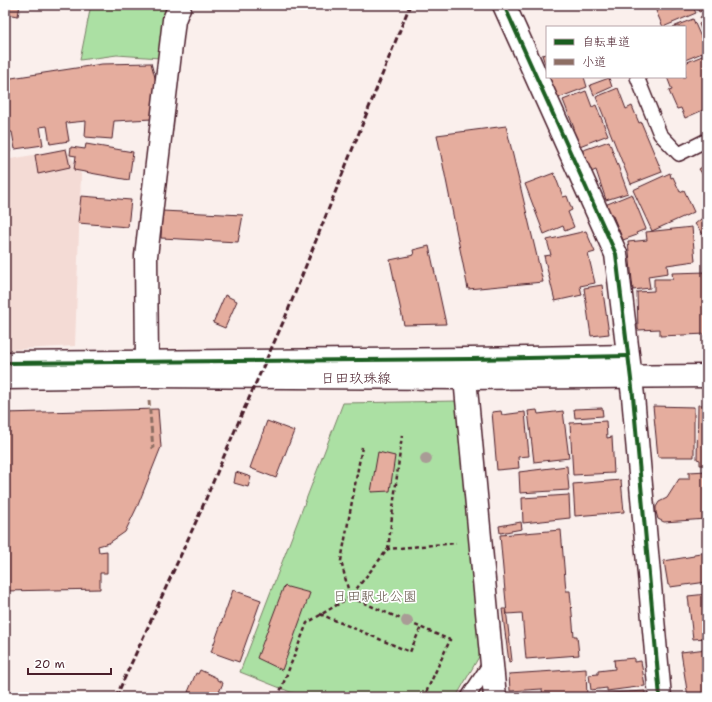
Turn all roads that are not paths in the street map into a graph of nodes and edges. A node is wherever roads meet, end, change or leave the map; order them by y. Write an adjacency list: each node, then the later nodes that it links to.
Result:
1 (180, 5): 5 (street)
2 (504, 5): 7 (street)
3 (636, 78): 4 (lane)
4 (707, 140)
5 (148, 361): 6 (street); 7 (street)
6 (5, 363)
7 (630, 367): 8 (street, 日田玖珠線); 10 (street, 日田玖珠線); 14 (street)
8 (707, 376)
9 (5, 378): 10 (street, 日田玖珠線)
10 (465, 378): 11 (street)
11 (491, 662): 12 (lane); 13 (street)
12 (468, 697)
13 (495, 697)
14 (660, 697)

